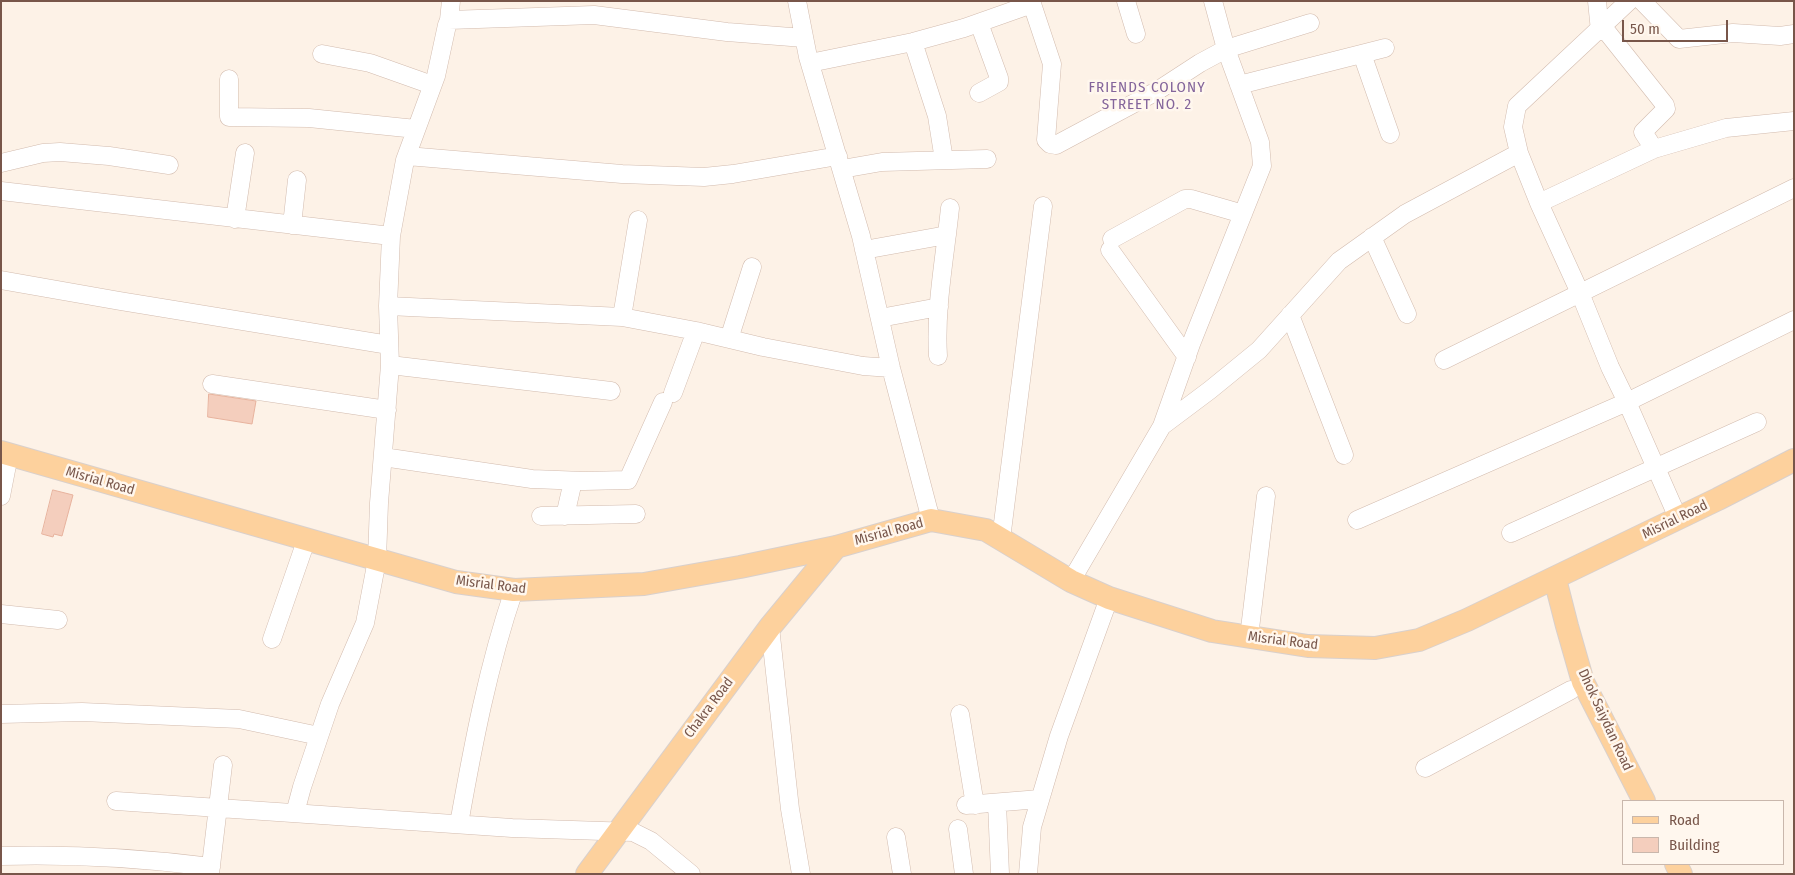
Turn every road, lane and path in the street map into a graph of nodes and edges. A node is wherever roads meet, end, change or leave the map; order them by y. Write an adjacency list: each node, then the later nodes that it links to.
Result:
1 (451, 1): 11 (street)
2 (797, 1): 17 (street)
3 (1126, 1): 15 (street)
4 (1214, 1): 20 (street)
5 (1597, 1): 14 (street)
6 (1629, 1): 14 (street)
7 (1642, 1): 16 (street)
8 (1031, 2): 9 (street); 20 (street)
9 (1000, 7): 12 (street)
10 (595, 8): 11 (street); 17 (street)
11 (449, 20): 25 (street)
12 (978, 23): 18 (street); 27 (street)
13 (1310, 23): 20 (street)
14 (1602, 29): 31 (street); 33 (street)
15 (1136, 34)
16 (1794, 34)
17 (804, 38): 23 (street)
18 (913, 42): 23 (street); 36 (street)
19 (1386, 48): 22 (street)
20 (1226, 49): 26 (street)
21 (322, 54): 25 (street)
22 (1362, 54): 26 (street); 30 (street)
23 (810, 63): 38 (street)
24 (229, 79): 29 (street)
25 (432, 85): 29 (street)
26 (1239, 85): 46 (street)
27 (979, 93)
28 (1794, 122): 31 (street)
29 (416, 129): 34 (street)
30 (1390, 134)
31 (1654, 149): 43 (street)
32 (245, 153): 47 (street)
33 (1519, 153): 43 (street); 52 (street)
34 (407, 156): 38 (street); 51 (street)
35 (987, 158): 36 (street)
36 (944, 160): 38 (street)
37 (1, 162): 39 (street)
38 (840, 163): 53 (street)
39 (169, 165)
40 (298, 180): 49 (street)
41 (1794, 188): 56 (street)
42 (1, 191): 47 (street)
43 (1539, 203): 56 (street)
44 (1042, 206): 95 (street)
45 (950, 208): 50 (street)
46 (1243, 214): 68 (street); 68 (street)
47 (235, 219): 49 (street)
48 (638, 220): 61 (street)
49 (292, 225): 51 (street)
50 (947, 235): 53 (street); 58 (street)
51 (391, 236): 57 (street)
52 (1372, 237): 59 (street); 60 (street)
53 (864, 250): 62 (street)
54 (752, 267): 65 (street)
55 (1, 280): 66 (street)
56 (1580, 293): 69 (street); 74 (street)
57 (388, 306): 61 (street); 66 (street)
58 (939, 307): 62 (street); 67 (street)
59 (1407, 314)
60 (1290, 315): 77 (street); 79 (street)
61 (622, 317): 64 (street)
62 (880, 318): 71 (street)
63 (1794, 320): 74 (street)
64 (696, 330): 65 (street); 84 (street)
65 (729, 339): 71 (street)
66 (389, 345): 70 (street)
67 (938, 356)
68 (1187, 358): 77 (street)
69 (1444, 360)
70 (390, 365): 73 (street); 75 (street)
71 (891, 368): 91 (street)
72 (212, 384): 75 (street)
73 (611, 391)
74 (1627, 402): 82 (street); 92 (street)
75 (387, 410): 80 (street)
76 (1757, 422): 82 (street)
77 (1162, 426): 99 (street)
78 (5, 454): 85 (street); 94 (main road, Misrial Road)
79 (1344, 455)
80 (383, 456): 84 (street); 97 (street)
81 (1794, 460): 83 (main road, Misrial Road)
82 (1656, 468): 90 (street); 93 (street)
83 (1784, 472): 90 (main road, Misrial Road)
84 (573, 481): 89 (street)
85 (1, 496)
86 (1266, 496): 105 (street)
87 (636, 514): 89 (street)
88 (541, 516): 89 (street)
89 (565, 516)
90 (1678, 518): 98 (main road, Misrial Road)
91 (931, 520): 95 (main road, Misrial Road); 96 (main road, Misrial Road)
92 (1357, 520)
93 (1511, 533)
94 (307, 538): 97 (main road, Misrial Road); 106 (street)
95 (1001, 540): 99 (main road, Misrial Road)
96 (836, 547): 100 (main road, Misrial Road); 104 (main road, Chakra Road)
97 (377, 560): 100 (main road, Misrial Road); 110 (street)
98 (1555, 579): 105 (main road, Misrial Road); 114 (main road, Dhok Saiydan Road)
99 (1071, 581): 101 (main road, Misrial Road)
100 (514, 590): 119 (street)
101 (1109, 598): 105 (main road, Misrial Road); 113 (street)
102 (1, 614): 103 (street)
103 (58, 620)
104 (770, 627): 121 (main road, Chakra Road); 127 (street)
105 (1249, 637)
106 (272, 639)
107 (1571, 690): 112 (street)
108 (1, 714): 110 (street)
109 (960, 714): 116 (street)
110 (319, 736): 118 (street)
111 (222, 765): 117 (street)
112 (1425, 768)
113 (1040, 799): 116 (street); 131 (street)
114 (1643, 800)
115 (116, 801): 117 (street)
116 (998, 803): 130 (street)
117 (217, 807): 118 (street); 124 (street)
118 (295, 813): 119 (street)
119 (459, 824): 121 (street)
120 (958, 829): 129 (street)
121 (616, 832): 125 (main road, Chakra Road); 126 (street)
122 (896, 837): 128 (street)
123 (1, 856): 124 (street)
124 (210, 870)
125 (586, 874)
126 (691, 874)
127 (801, 874)
128 (902, 874)
129 (964, 874)
130 (1000, 874)
131 (1028, 874)

